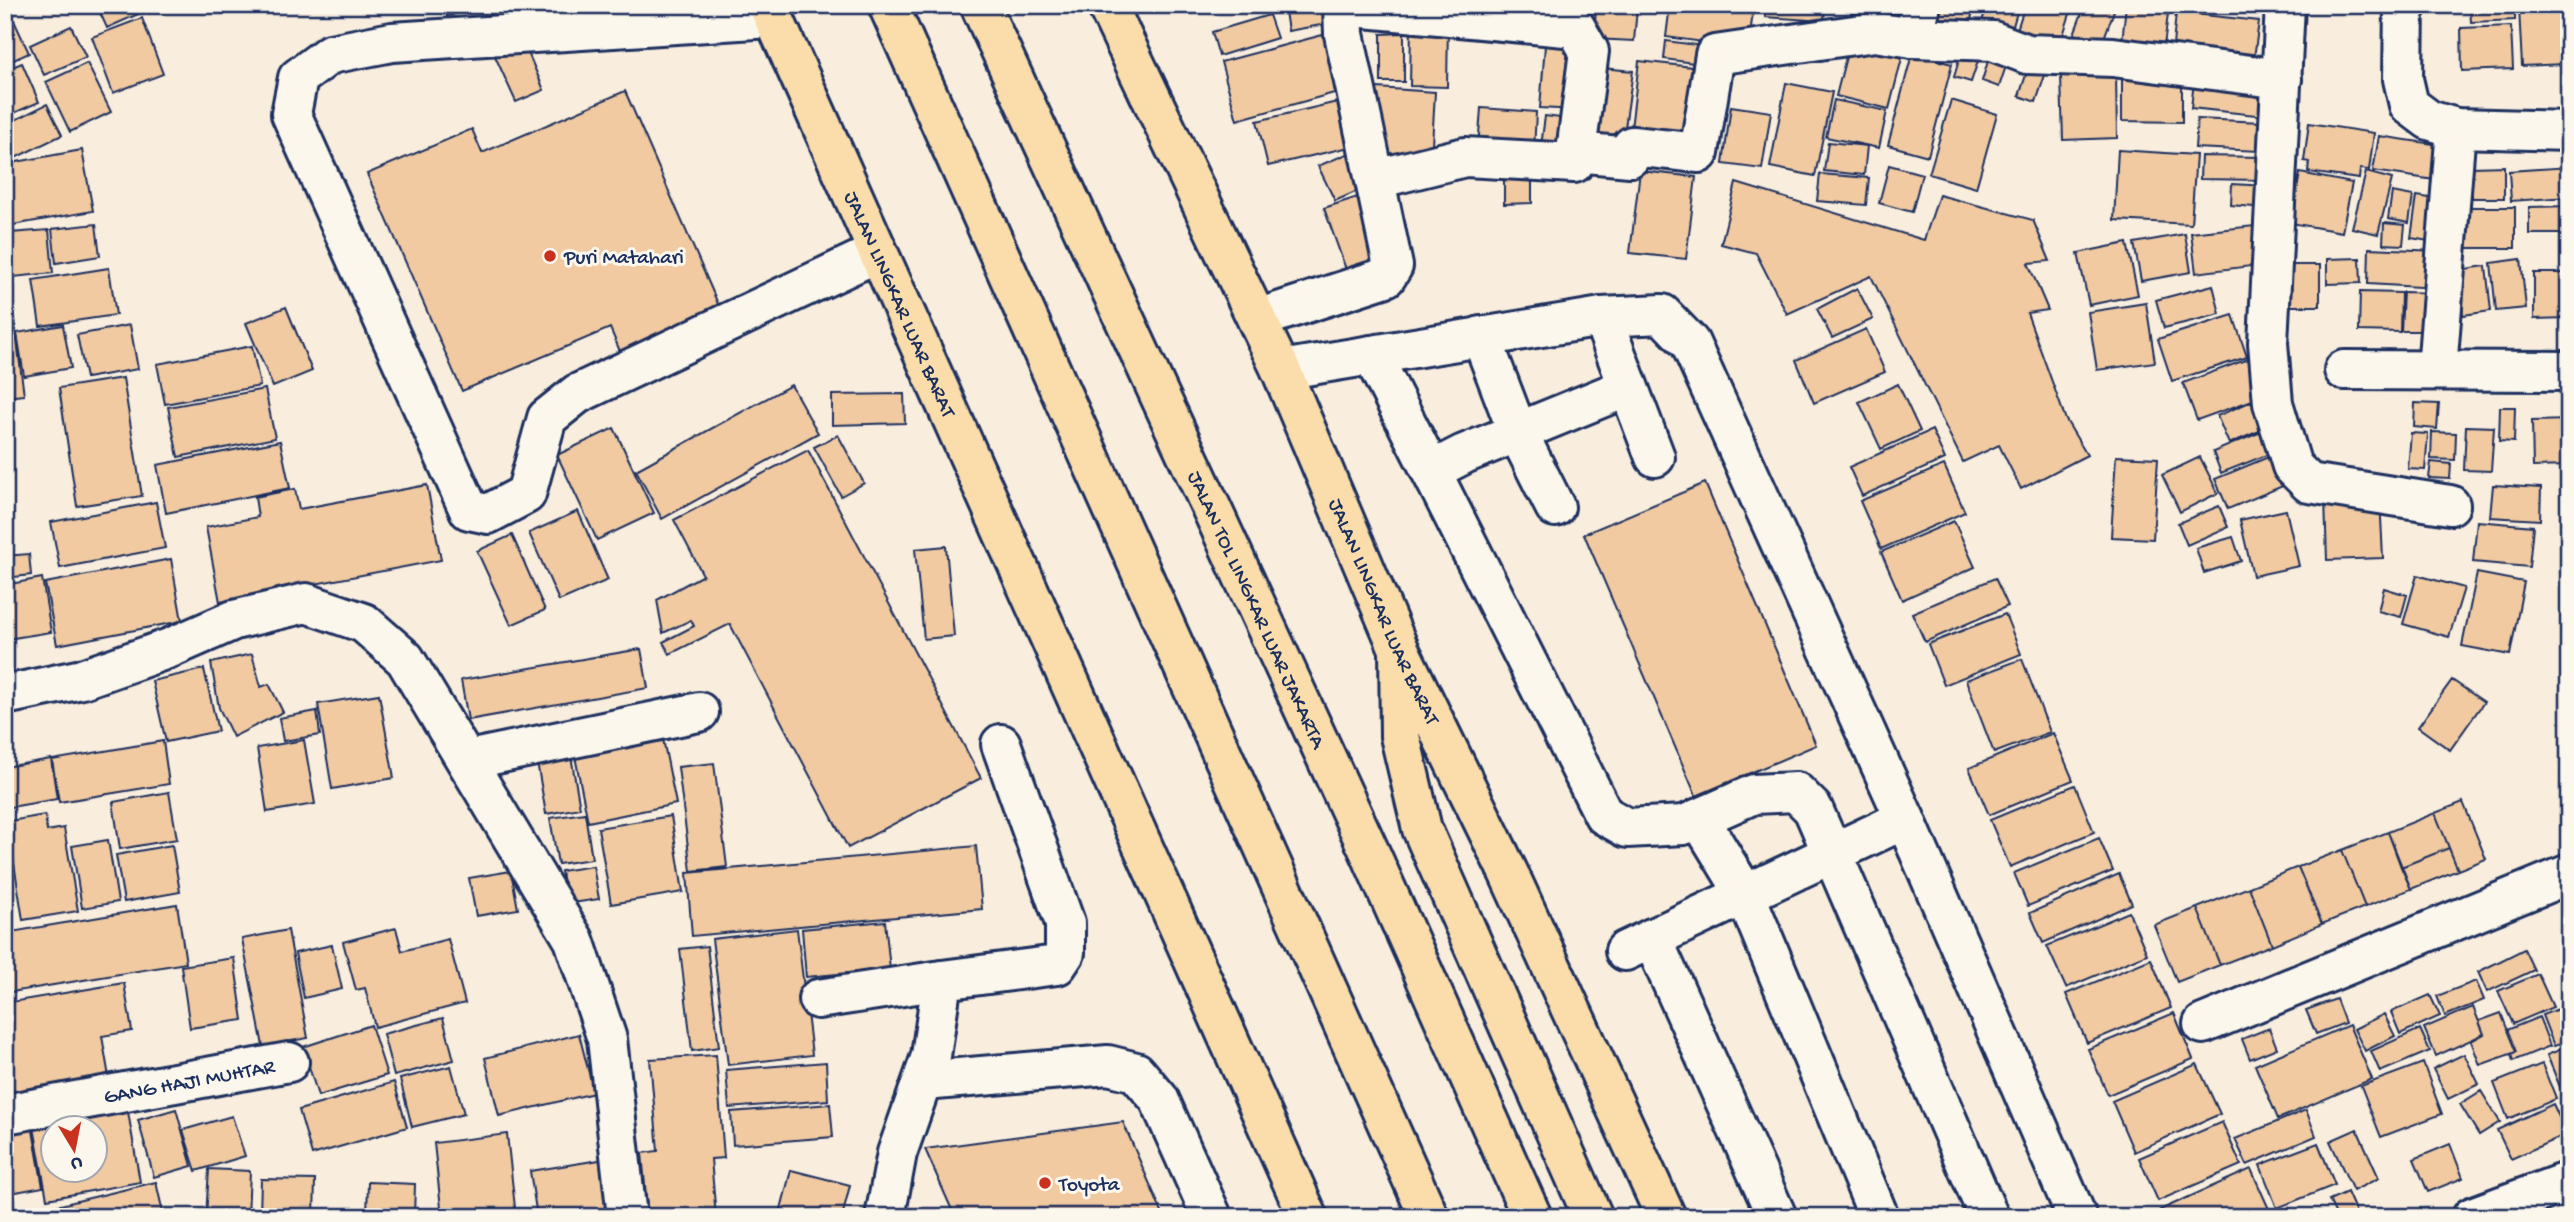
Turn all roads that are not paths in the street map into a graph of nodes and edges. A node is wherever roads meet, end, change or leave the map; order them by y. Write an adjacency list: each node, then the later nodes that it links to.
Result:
1 (888, 5): 51 (main road)
2 (980, 5): 52 (main road, JALAN TOL LINGKAR LUAR JAKARTA)
3 (1107, 5): 17 (main road, JALAN LINGKAR LUAR BARAT)
4 (1343, 5): 8 (street); 14 (street)
5 (2285, 5): 10 (street)
6 (2404, 5): 11 (street)
7 (770, 12): 15 (main road, JALAN LINGKAR LUAR BARAT); 15 (street)
8 (1542, 15): 13 (street)
9 (1917, 22): 10 (street); 13 (street)
10 (2282, 79): 28 (street)
11 (2456, 128): 12 (street); 22 (street)
12 (2569, 131)
13 (1576, 152): 14 (street)
14 (1376, 179): 17 (street)
15 (878, 251): 50 (main road, JALAN LINGKAR LUAR BARAT)
16 (1602, 317): 18 (street); 24 (street); 36 (street)
17 (1257, 319): 20 (main road, JALAN LINGKAR LUAR BARAT)
18 (1481, 337): 19 (street); 25 (street)
19 (1373, 355): 20 (street); 27 (street)
20 (1281, 370): 30 (main road, JALAN LINGKAR LUAR BARAT)
21 (2344, 370): 22 (street)
22 (2437, 370): 23 (street)
23 (2569, 371)
24 (1628, 387): 25 (street); 26 (street)
25 (1518, 433): 27 (street); 29 (street)
26 (1655, 457)
27 (1431, 471): 35 (street)
28 (2450, 505)
29 (1555, 507)
30 (1399, 649): 53 (main road); 54 (main road, JALAN LINGKAR LUAR BARAT)
31 (5, 695): 34 (street)
32 (699, 712): 34 (street)
33 (1001, 744): 40 (street)
34 (468, 760): 47 (street)
35 (1699, 818): 37 (street); 39 (street)
36 (1905, 819): 37 (street); 58 (street)
37 (1832, 852): 39 (street); 57 (street)
38 (2569, 874): 42 (street)
39 (1745, 894): 55 (street); 56 (street)
40 (942, 981): 41 (street); 44 (street)
41 (818, 999)
42 (2203, 1024)
43 (289, 1062): 45 (street, GANG HAJI MUHTAR)
44 (924, 1081): 48 (street); 49 (street)
45 (5, 1114)
46 (2569, 1181): 59 (street)
47 (627, 1217)
48 (885, 1217)
49 (1212, 1217)
50 (1308, 1217)
51 (1429, 1217)
52 (1532, 1217)
53 (1593, 1217)
54 (1666, 1217)
55 (1777, 1217)
56 (1879, 1217)
57 (1989, 1217)
58 (2077, 1217)
59 (2472, 1217)

